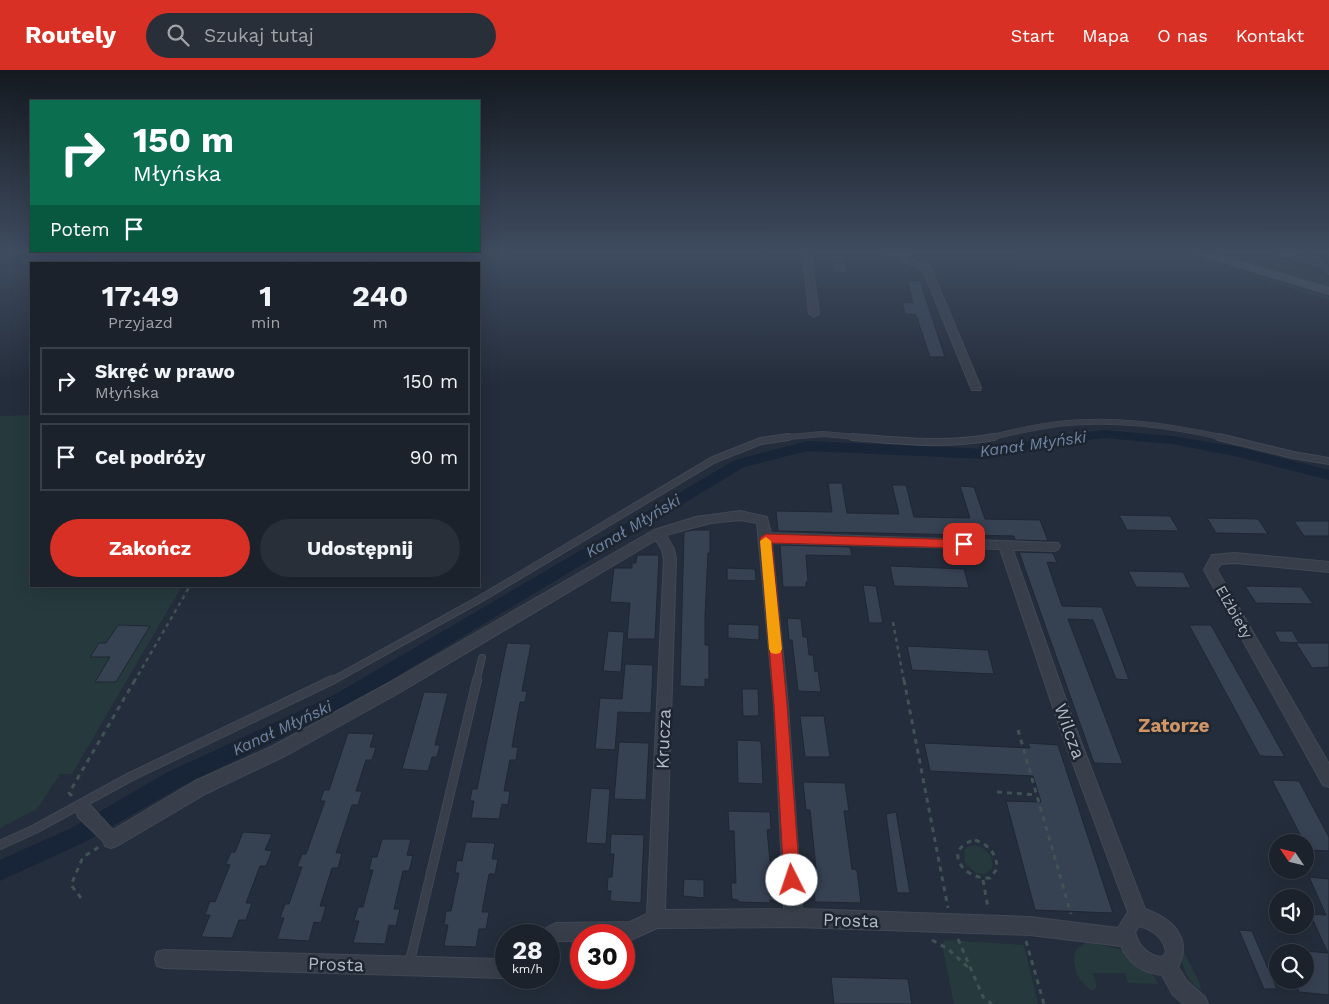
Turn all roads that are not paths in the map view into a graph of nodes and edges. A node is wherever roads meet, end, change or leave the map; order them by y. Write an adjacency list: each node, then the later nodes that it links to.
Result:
1 (812, 297): 3 (street)
2 (939, 297): 4 (street)
3 (814, 314)
4 (976, 388)
5 (1329, 461): 15 (lane)
6 (658, 533): 7 (street); 14 (street); 17 (street, Krucza)
7 (766, 538): 8 (street); 18 (street)
8 (1005, 545): 9 (street); 16 (street, Wilcza)
9 (1054, 546)
10 (1329, 567): 12 (street, Elżbiety)
11 (482, 658): 23 (lane)
12 (1324, 764): 13 (street, Elżbiety)
13 (1329, 779)
14 (84, 811)
15 (0, 845)
16 (1139, 917): 20 (street); 22 (street)
17 (656, 918): 18 (street, Prosta); 19 (street, Prosta)
18 (794, 918): 20 (street, Prosta)
19 (560, 932)
20 (1128, 938): 22 (street)
21 (164, 959): 23 (street, Prosta)
22 (1166, 965): 25 (street)
23 (409, 966): 24 (street, Prosta)
24 (495, 969)
25 (1198, 1004)

